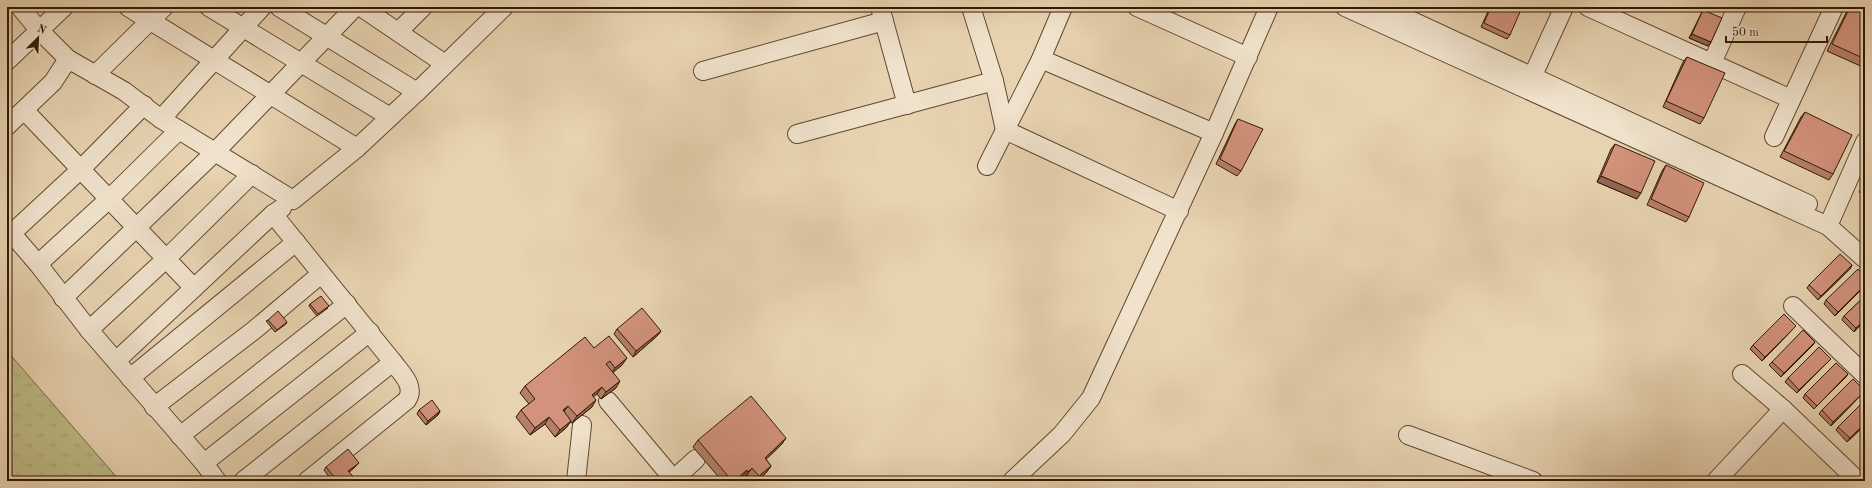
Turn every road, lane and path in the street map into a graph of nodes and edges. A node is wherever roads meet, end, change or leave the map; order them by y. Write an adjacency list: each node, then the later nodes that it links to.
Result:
1 (20, 7): 25 (street)
2 (64, 7): 25 (street)
3 (128, 7): 23 (street)
4 (164, 7): 23 (street)
5 (209, 7): 24 (street)
6 (262, 7): 24 (street)
7 (279, 7): 27 (street)
8 (355, 7): 27 (street)
9 (361, 7): 26 (street)
10 (423, 7): 26 (street)
11 (504, 7): 35 (street)
12 (971, 7): 38 (street)
13 (1063, 7): 30 (street)
14 (1137, 7): 28 (street)
15 (1269, 7): 28 (street)
16 (1345, 7): 39 (street)
17 (1382, 7): 39 (street)
18 (1564, 7): 39 (street)
19 (1588, 7): 34 (street)
20 (1737, 7): 34 (street)
21 (1834, 7): 42 (street)
22 (882, 14): 36 (street); 44 (street)
23 (150, 21): 32 (street); 37 (street)
24 (244, 27): 32 (street); 33 (street)
25 (38, 30): 29 (street); 31 (street)
26 (398, 32): 35 (street)
27 (327, 37): 33 (street); 40 (street)
28 (1248, 57): 51 (street)
29 (68, 59): 37 (street); 45 (street)
30 (1041, 59): 50 (street); 51 (street)
31 (7, 61)
32 (213, 61): 41 (street); 47 (street)
33 (302, 63): 41 (street); 46 (street)
34 (1712, 63): 42 (street)
35 (445, 64): 40 (street)
36 (703, 71)
37 (95, 75): 43 (street)
38 (994, 81): 44 (street); 50 (street)
39 (1529, 83): 64 (street)
40 (417, 92): 46 (street)
41 (270, 95): 55 (street); 56 (street)
42 (1790, 99): 53 (street)
43 (144, 105): 47 (street); 58 (street)
44 (908, 105): 52 (street)
45 (24, 110): 48 (street); 58 (street)
46 (390, 117): 55 (street)
47 (161, 119): 49 (street)
48 (7, 126)
49 (179, 130): 56 (street); 60 (street)
50 (1005, 130): 57 (street); 62 (street)
51 (1214, 133): 62 (street)
52 (798, 134)
53 (1774, 137)
54 (1865, 142): 64 (street)
55 (357, 148): 61 (street)
56 (214, 153): 59 (street); 65 (street)
57 (987, 166)
58 (80, 170): 60 (street); 66 (street)
59 (252, 174): 61 (street); 69 (street)
60 (108, 200): 65 (street); 71 (street)
61 (293, 200): 63 (street)
62 (1179, 211): 98 (street)
63 (273, 214): 67 (street); 73 (street)
64 (1831, 221): 68 (street); 70 (street)
65 (136, 227): 69 (street); 74 (street)
66 (9, 231): 71 (street)
67 (296, 242): 72 (street); 83 (street)
68 (1865, 244)
69 (167, 258): 73 (street); 77 (street)
70 (1865, 259)
71 (38, 264): 74 (street)
72 (321, 274): 75 (street); 85 (street)
73 (194, 288): 79 (street)
74 (63, 298): 77 (street)
75 (347, 304): 78 (street); 89 (street)
76 (1793, 306): 82 (street)
77 (89, 330): 79 (street)
78 (370, 332): 80 (street); 91 (street)
79 (116, 362): 83 (street)
80 (393, 362): 95 (street); 96 (street)
81 (1742, 374): 86 (street)
82 (1865, 375)
83 (130, 378): 85 (street)
84 (608, 401): 92 (street)
85 (154, 407): 89 (street)
86 (1783, 409): 93 (street); 100 (street)
87 (582, 425): 97 (street)
88 (1408, 435): 99 (street)
89 (180, 436): 91 (street)
90 (696, 459): 92 (street)
91 (204, 463): 94 (street)
92 (674, 480)
93 (1854, 480)
94 (217, 481)
95 (243, 481)
96 (307, 481)
97 (576, 481)
98 (1012, 481)
99 (1533, 481)
100 (1716, 481)

